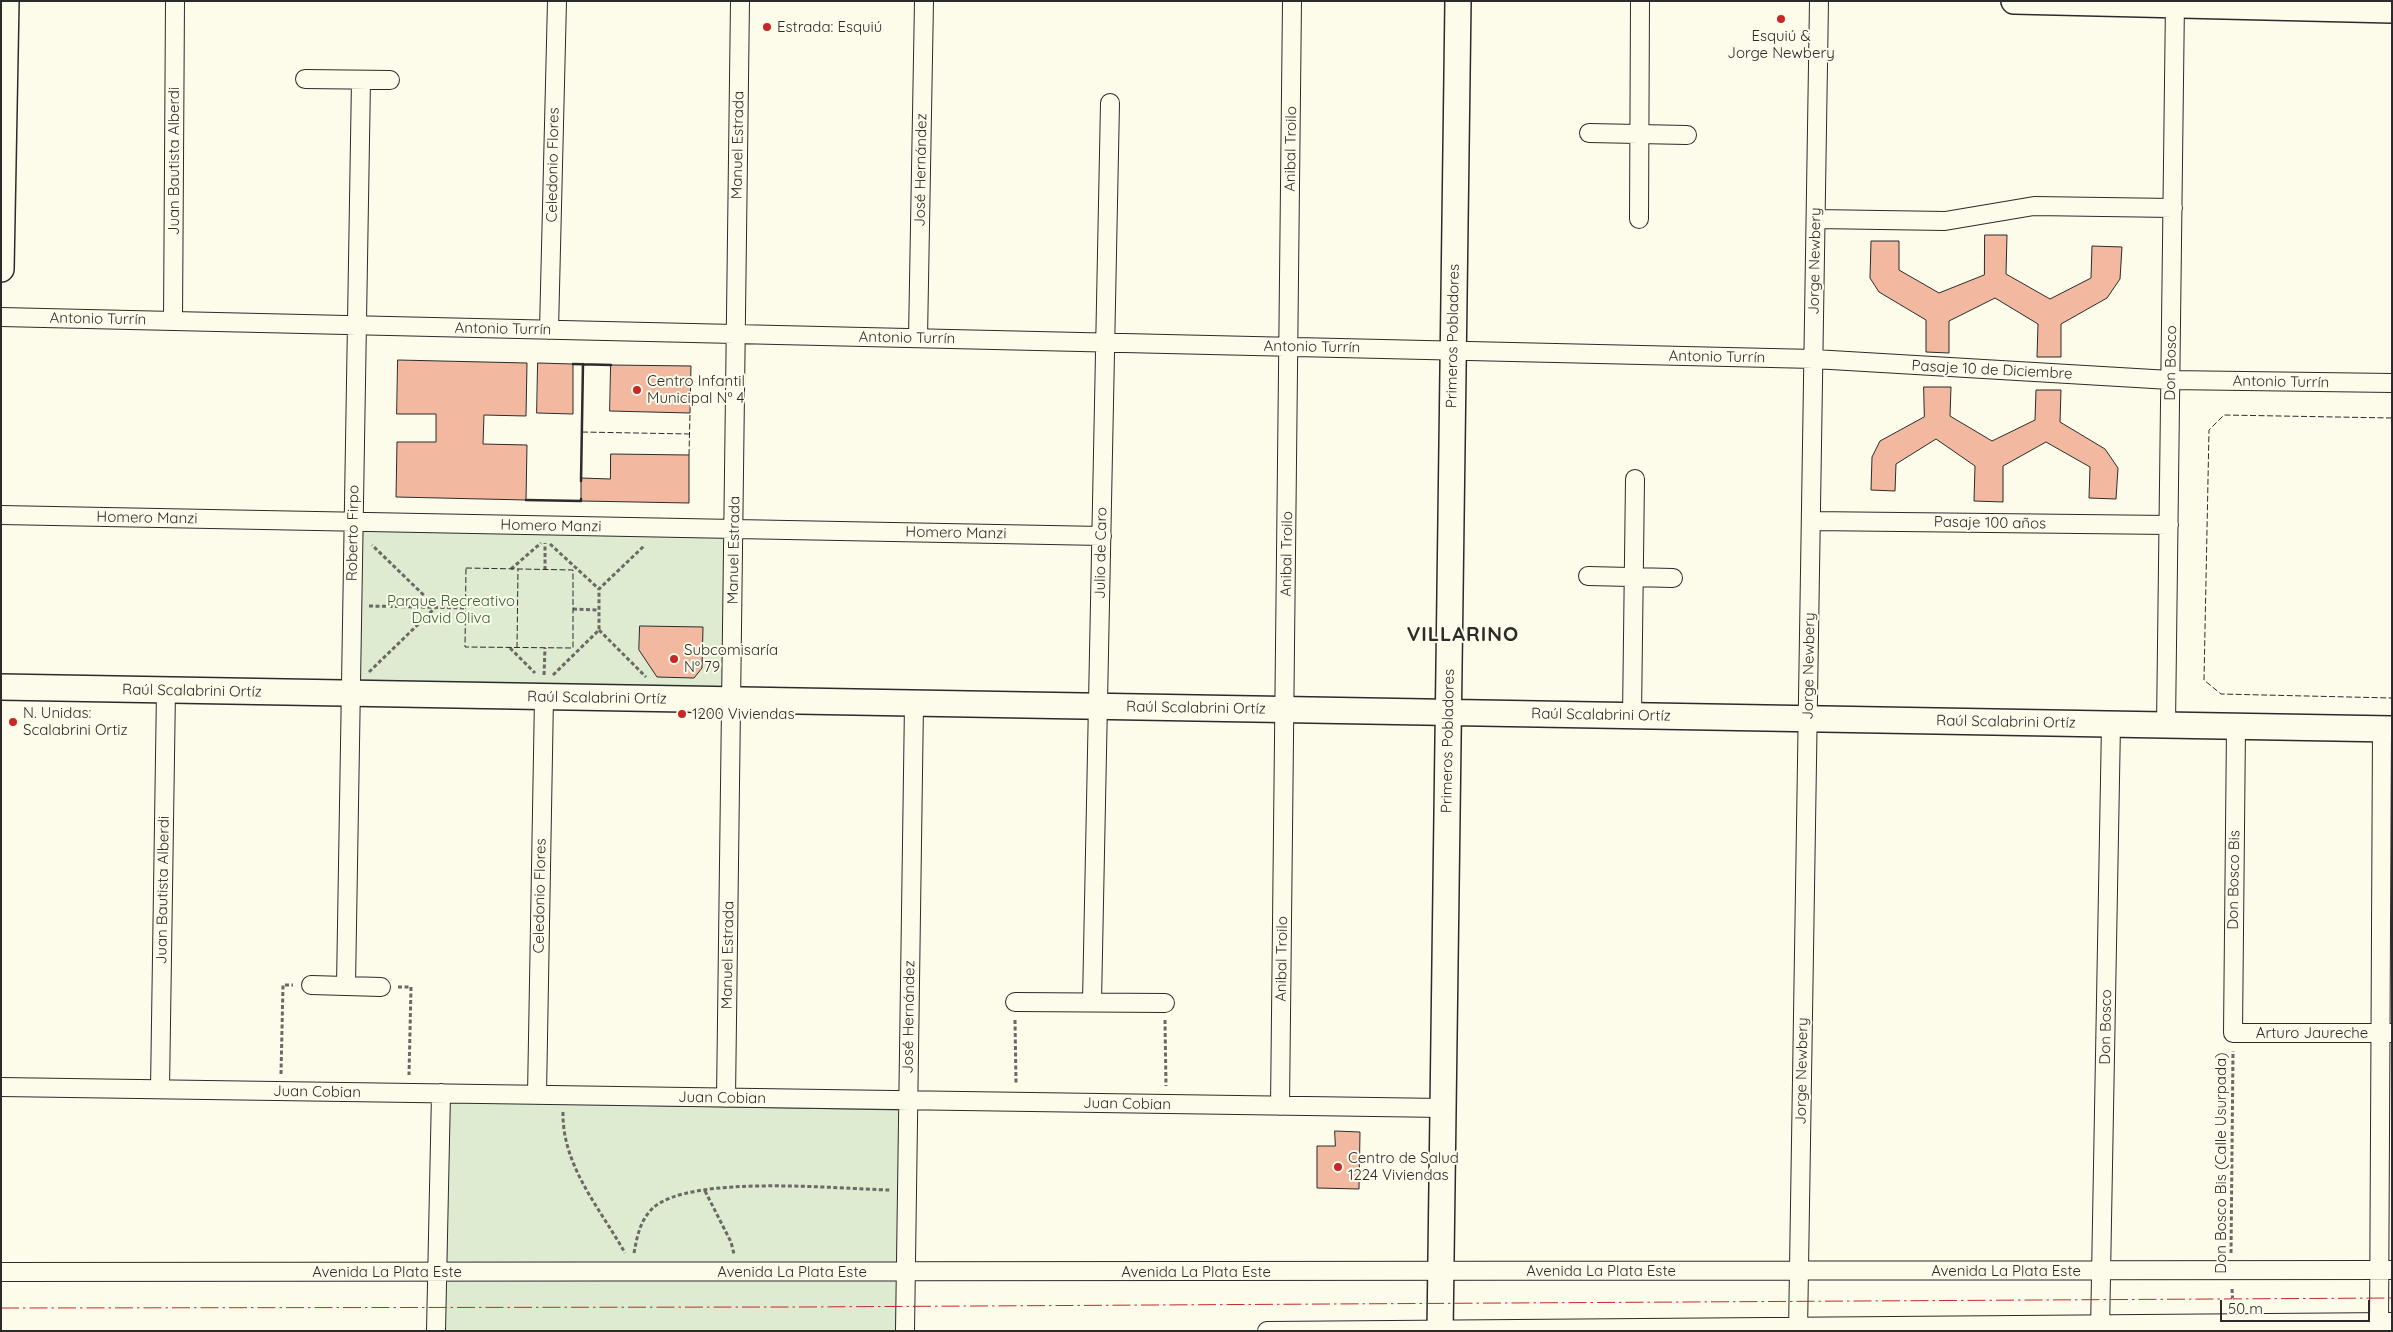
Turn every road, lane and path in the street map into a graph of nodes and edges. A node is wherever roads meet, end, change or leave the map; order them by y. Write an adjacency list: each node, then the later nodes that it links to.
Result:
1 (6, 1): 23 (street)
2 (175, 1): 25 (street, Juan Bautista Alberdi)
3 (557, 1): 27 (street, Celedonio Flores)
4 (740, 1): 28 (street, Manuel Estrada)
5 (924, 1): 29 (street, José Hernández)
6 (1292, 1): 31 (street, Anibal Troilo)
7 (1458, 1): 32 (street, Primeros Pobladores)
8 (1640, 1): 18 (street)
9 (1819, 1): 22 (street, Jorge Newbery)
10 (2014, 1): 11 (street)
11 (2175, 3): 12 (street); 20 (street, Don Bosco)
12 (2392, 10)
13 (306, 79): 14 (street)
14 (361, 80): 15 (street); 26 (street, Roberto Firpo)
15 (390, 80)
16 (1110, 103): 30 (street, Julio de Caro)
17 (1589, 132): 18 (street)
18 (1639, 134): 19 (street); 21 (street)
19 (1687, 135)
20 (2173, 208): 22 (street); 34 (street, Don Bosco)
21 (1639, 219)
22 (1816, 220): 33 (street, Jorge Newbery)
23 (1, 269)
24 (1, 317): 25 (street, Antonio Turrín)
25 (173, 321): 26 (street, Antonio Turrín)
26 (357, 325): 27 (street, Antonio Turrín); 39 (street, Roberto Firpo)
27 (549, 330): 28 (street, Antonio Turrín)
28 (736, 334): 29 (street, Antonio Turrín); 41 (street, Manuel Estrada)
29 (918, 338): 30 (street, Antonio Turrín)
30 (1106, 343): 31 (street, Antonio Turrín); 42 (street, Julio de Caro)
31 (1289, 347): 32 (street, Antonio Turrín); 71 (street, Anibal Troilo)
32 (1453, 351): 33 (street, Antonio Turrín); 72 (street, Primeros Pobladores)
33 (1814, 359): 34 (street, Pasaje 10 de Diciembre); 38 (street, Jorge Newbery)
34 (2170, 380): 35 (street, Antonio Turrín); 40 (street, Don Bosco)
35 (2392, 383)
36 (1635, 479): 51 (street)
37 (1, 515): 39 (street, Homero Manzi)
38 (1811, 521): 40 (street, Pasaje 100 años); 74 (street, Jorge Newbery)
39 (354, 522): 41 (street, Homero Manzi); 67 (street, Roberto Firpo)
40 (2169, 525): 76 (street, Don Bosco)
41 (734, 529): 42 (street, Homero Manzi); 68 (street, Manuel Estrada)
42 (1102, 536): 70 (street, Julio de Caro)
43 (536, 539): 44 (path)
44 (546, 540): 45 (path); 48 (path); 49 (path); 53 (path)
45 (555, 540)
46 (640, 541): 53 (path)
47 (372, 544): 55 (path)
48 (511, 569)
49 (545, 570)
50 (1588, 576): 51 (street)
51 (1634, 577): 52 (street); 73 (street)
52 (1673, 578)
53 (599, 590): 58 (path)
54 (363, 606): 55 (path)
55 (436, 607): 56 (path); 62 (path)
56 (466, 608)
57 (573, 609): 58 (path)
58 (599, 610): 59 (path)
59 (599, 630): 63 (path); 64 (path)
60 (510, 648): 64 (path)
61 (545, 648): 64 (path)
62 (368, 673)
63 (648, 678)
64 (544, 683): 67 (street, Raúl Scalabrini Ortíz); 68 (street, Raúl Scalabrini Ortíz); 92 (street, Celedonio Flores)
65 (1, 687): 66 (street, Raúl Scalabrini Ortíz)
66 (166, 690): 67 (street, Raúl Scalabrini Ortíz); 88 (street, Juan Bautista Alberdi)
67 (351, 693): 80 (street, Roberto Firpo)
68 (732, 700): 69 (street, Raúl Scalabrini Ortíz); 93 (street, Manuel Estrada)
69 (914, 703): 70 (street, Raúl Scalabrini Ortíz); 94 (street, José Hernández)
70 (1098, 706): 71 (street, Raúl Scalabrini Ortíz); 83 (street, Julio de Caro)
71 (1285, 710): 72 (street, Raúl Scalabrini Ortíz); 97 (street, Anibal Troilo)
72 (1448, 713): 73 (street, Raúl Scalabrini Ortíz); 99 (street, Primeros Pobladores)
73 (1632, 716): 74 (street, Raúl Scalabrini Ortíz)
74 (1808, 719): 75 (street, Raúl Scalabrini Ortíz); 108 (street, Jorge Newbery)
75 (2111, 724): 76 (street, Raúl Scalabrini Ortíz); 105 (street, Don Bosco)
76 (2166, 725): 77 (street, Raúl Scalabrini Ortíz)
77 (2236, 726): 78 (street, Raúl Scalabrini Ortíz); 85 (street, Don Bosco Bis)
78 (2387, 729): 86 (street)
79 (311, 985): 80 (street); 89 (path)
80 (346, 986): 81 (street)
81 (381, 986): 90 (path)
82 (1015, 1002): 83 (street); 95 (path)
83 (1092, 1002): 84 (street)
84 (1165, 1003): 96 (path)
85 (2233, 1033): 86 (street, Arturo Jaureche); 109 (path, Don Bosco Bis (Calle Usurpada))
86 (2386, 1033): 106 (street)
87 (1, 1087): 88 (street, Juan Cobian)
88 (160, 1089): 89 (street, Juan Cobian)
89 (280, 1091): 90 (street, Juan Cobian)
90 (408, 1093): 91 (street, Juan Cobian)
91 (441, 1093): 92 (street, Juan Cobian); 107 (street)
92 (537, 1094): 93 (street, Juan Cobian)
93 (726, 1098): 94 (street, Juan Cobian)
94 (908, 1100): 95 (street, Juan Cobian); 113 (street, José Hernández)
95 (1016, 1102): 96 (street, Juan Cobian)
96 (1167, 1104): 97 (street, Juan Cobian)
97 (1280, 1106): 99 (street, Juan Cobian)
98 (563, 1108): 104 (path)
99 (1443, 1108): 112 (street, Primeros Pobladores)
100 (891, 1180): 101 (path)
101 (891, 1190): 102 (path); 103 (path)
102 (705, 1191): 104 (path); 111 (path)
103 (891, 1199)
104 (632, 1269): 107 (street, Avenida La Plata Este); 111 (street, Avenida La Plata Este)
105 (2101, 1270): 108 (street, Avenida La Plata Este); 109 (street, Avenida La Plata Este); 115 (street, Don Bosco)
106 (2385, 1270): 109 (street, Avenida La Plata Este); 114 (street)
107 (438, 1271): 110 (street, Avenida La Plata Este); 119 (street)
108 (1799, 1271): 112 (street, Avenida La Plata Este); 117 (street, Jorge Newbery)
109 (2231, 1271): 116 (path, Don Bosco Bis (Calle Usurpada))
110 (1, 1272)
111 (744, 1272): 113 (street, Avenida La Plata Este)
112 (1441, 1272): 113 (street, Avenida La Plata Este); 118 (street, Primeros Pobladores)
113 (906, 1273): 120 (street, José Hernández)
114 (2383, 1325): 116 (street)
115 (2100, 1327): 116 (street); 117 (street)
116 (2234, 1327)
117 (1798, 1328): 118 (street)
118 (1440, 1330): 121 (street)
119 (436, 1331)
120 (905, 1331)
121 (1267, 1331)

